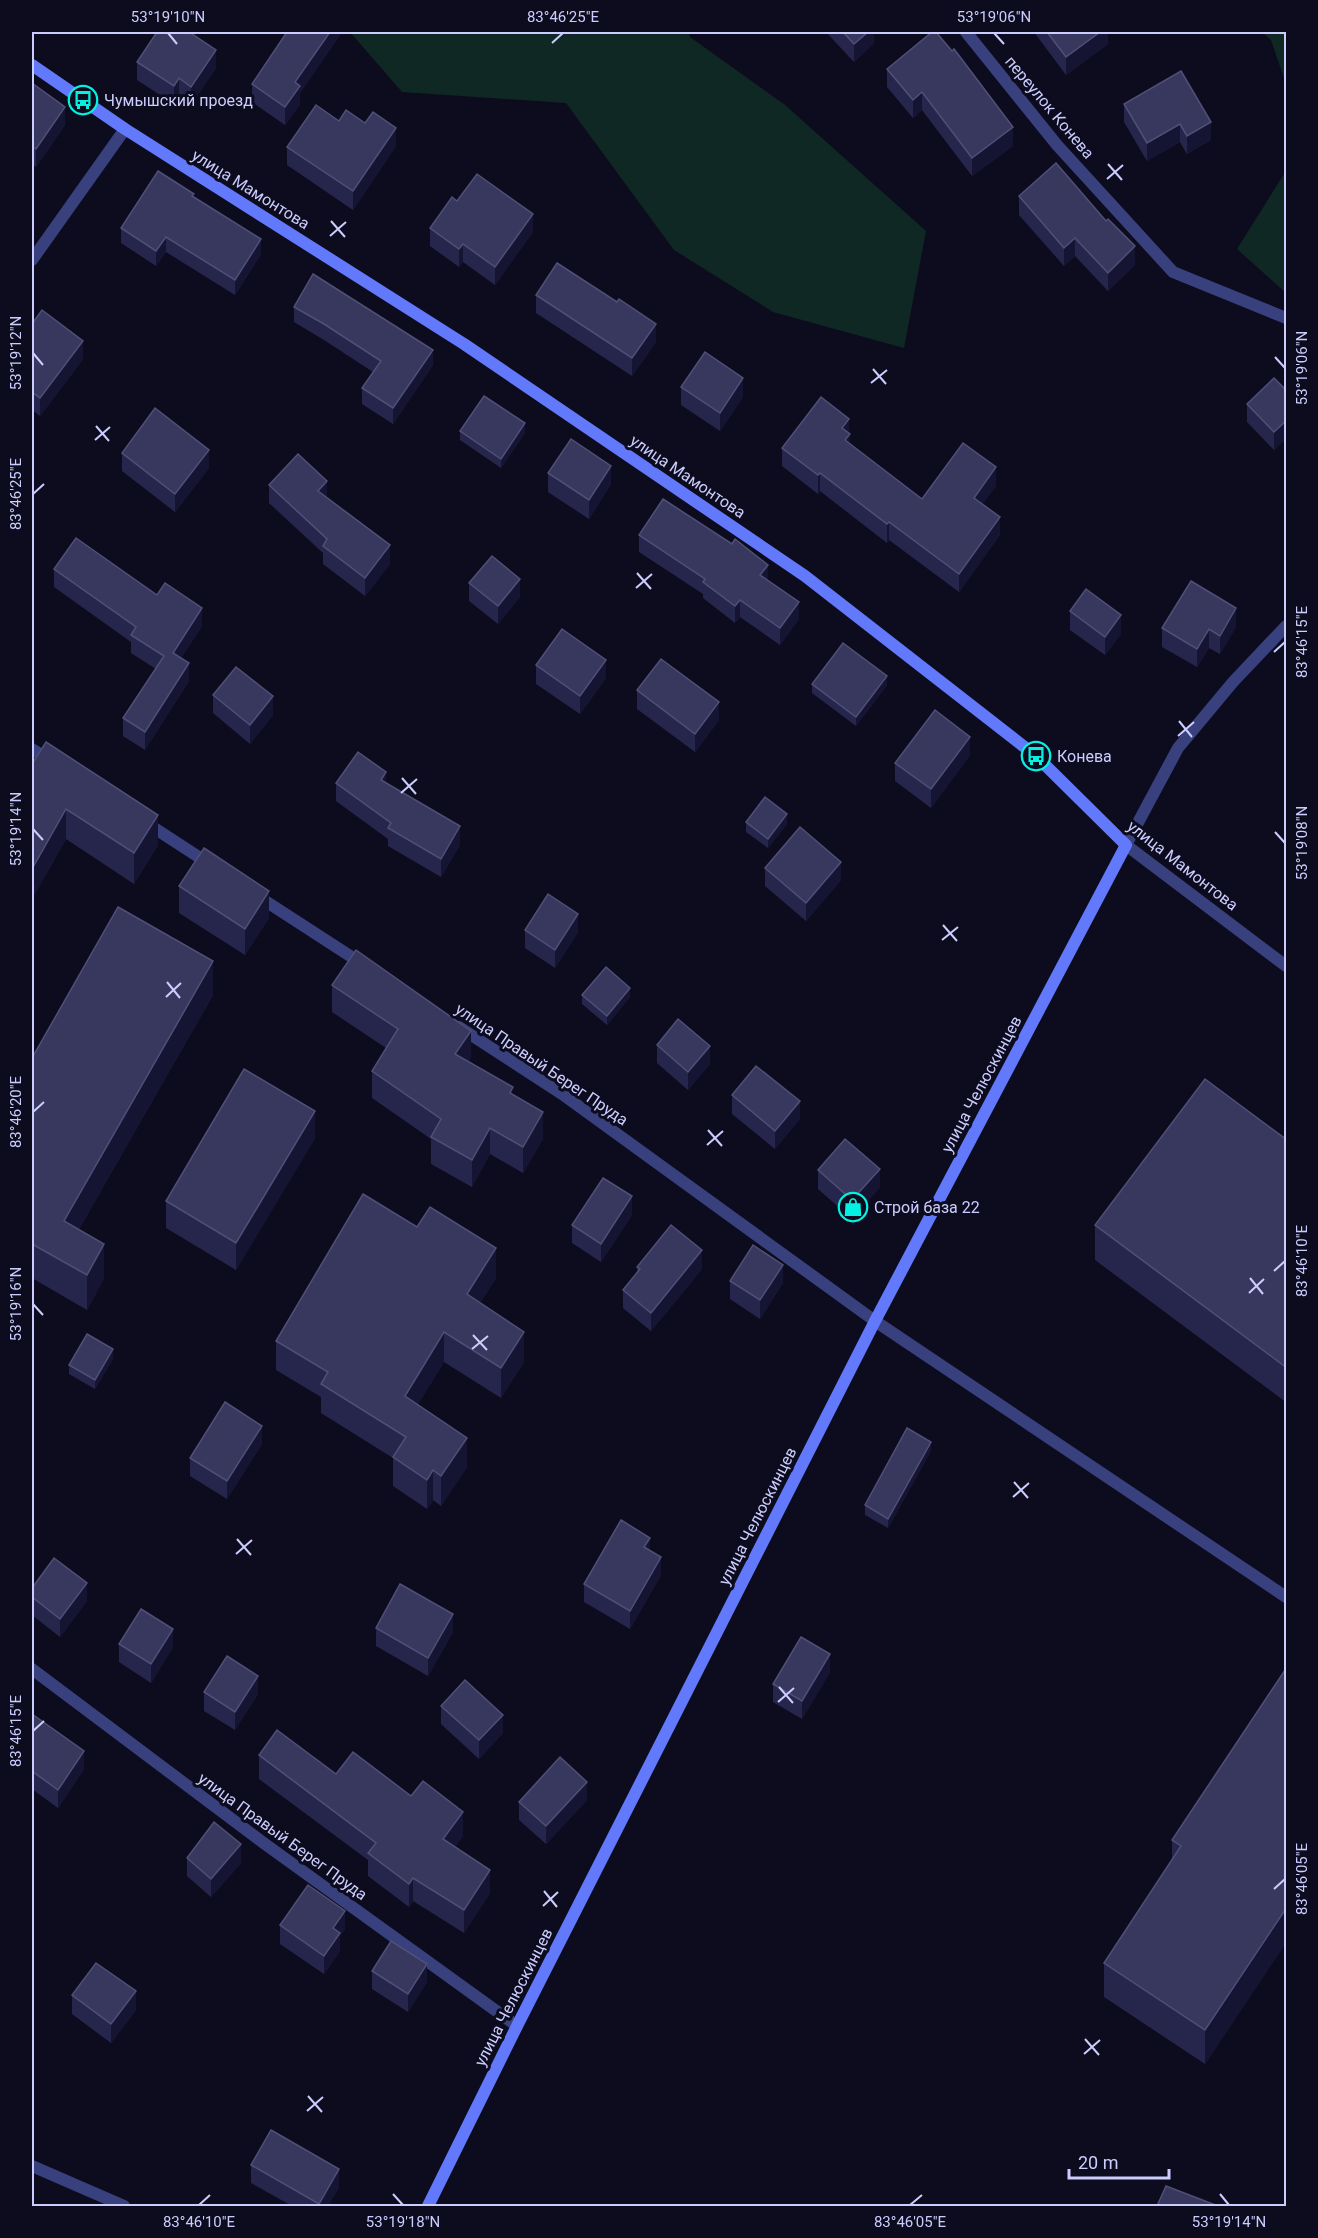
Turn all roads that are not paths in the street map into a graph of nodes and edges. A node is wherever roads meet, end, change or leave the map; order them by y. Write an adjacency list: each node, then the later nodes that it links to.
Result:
1 (966, 32): 5 (street, переулок Конева)
2 (32, 65): 3 (main road, улица Мамонтова)
3 (125, 129): 4 (street); 10 (main road, улица Мамонтова)
4 (32, 260)
5 (1287, 318)
6 (1287, 626): 10 (street)
7 (32, 749): 8 (street)
8 (62, 768)
9 (132, 814): 11 (street)
10 (1126, 845): 13 (street, улица Мамонтова); 16 (main road, улица Челюскинцев)
11 (222, 872)
12 (242, 885): 14 (street)
13 (1287, 966)
14 (372, 970)
15 (452, 1022): 16 (street, улица Правый Берег Пруда)
16 (875, 1321): 17 (street, улица Правый Берег Пруда); 19 (main road, улица Челюскинцев)
17 (1287, 1597)
18 (32, 1669): 19 (street, улица Правый Берег Пруда)
19 (517, 2026): 22 (main road, улица Челюскинцев)
20 (32, 2166): 21 (street)
21 (124, 2206)
22 (428, 2206)

